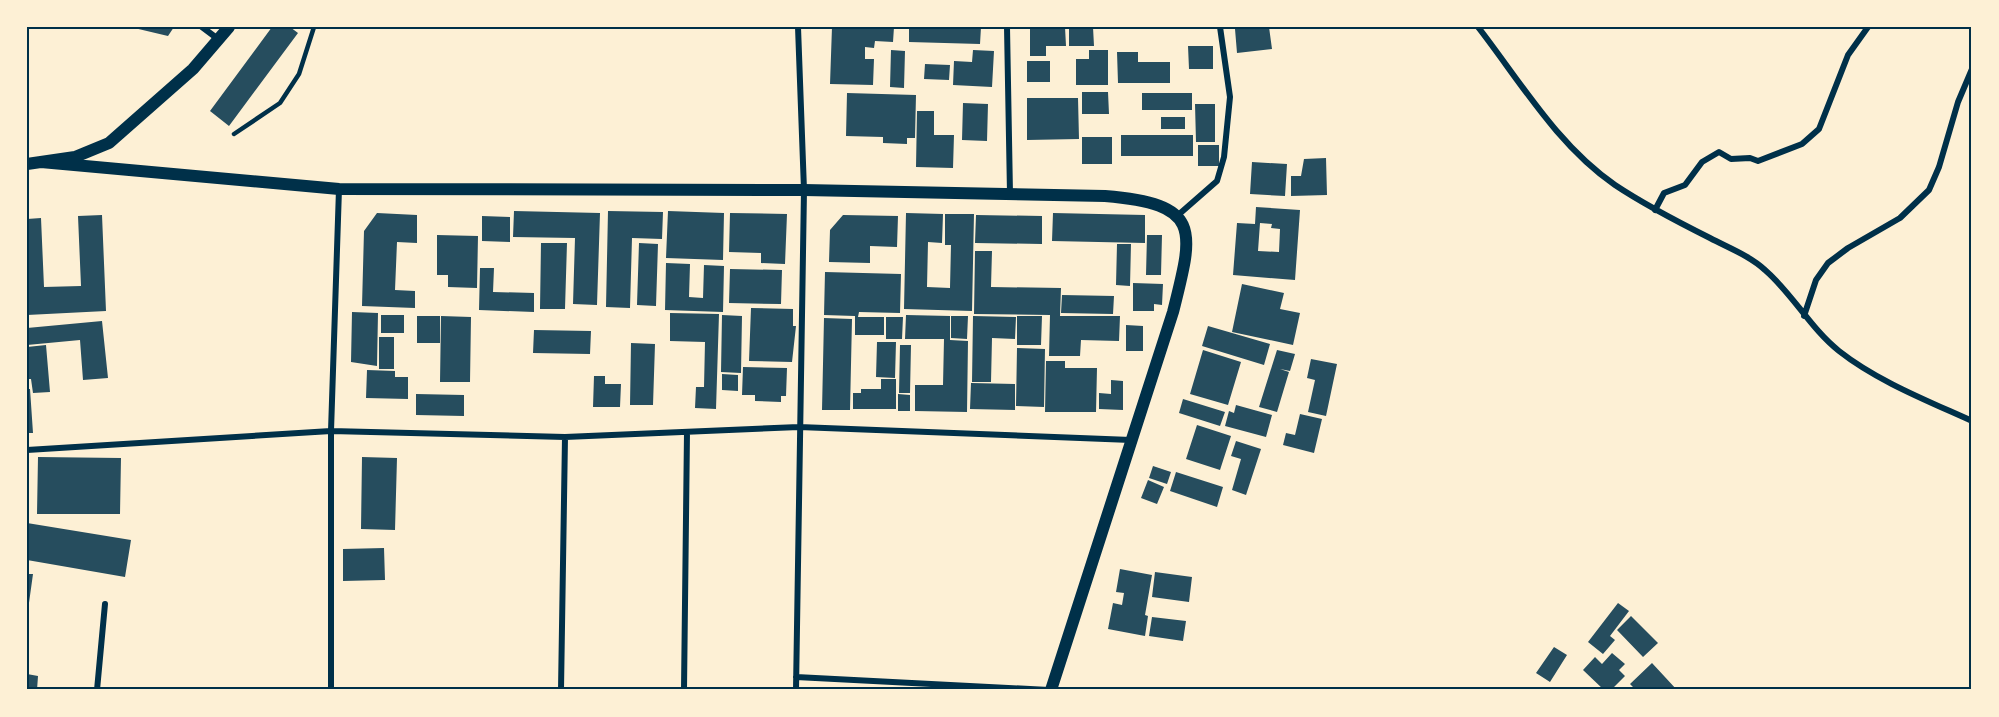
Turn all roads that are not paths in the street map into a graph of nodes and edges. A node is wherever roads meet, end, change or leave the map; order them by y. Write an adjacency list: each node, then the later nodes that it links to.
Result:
1 (202, 27): 9 (street)
2 (229, 27): 9 (main road)
3 (314, 27): 11 (lane)
4 (798, 27): 15 (street)
5 (1007, 27): 16 (street)
6 (1220, 27): 18 (street)
7 (1478, 27): 17 (street)
8 (1868, 27): 17 (street)
9 (219, 39): 12 (main road)
10 (1972, 69): 19 (street)
11 (234, 134)
12 (41, 162): 13 (main road); 14 (main road)
13 (27, 164)
14 (339, 189): 15 (main road); 22 (street)
15 (804, 190): 16 (main road); 21 (street)
16 (1010, 194): 18 (main road)
17 (1655, 210): 19 (street)
18 (1177, 216): 25 (main road)
19 (1804, 316): 20 (street)
20 (1972, 421)
21 (799, 427): 23 (street); 25 (street); 28 (street)
22 (331, 431): 24 (street); 26 (street); 30 (street)
23 (687, 432): 24 (street); 32 (street)
24 (565, 437): 31 (street)
25 (1131, 440): 34 (main road)
26 (27, 450)
27 (105, 604): 29 (street)
28 (796, 677): 33 (street); 34 (street)
29 (97, 690)
30 (331, 690)
31 (561, 690)
32 (684, 690)
33 (796, 690)
34 (1050, 690)

